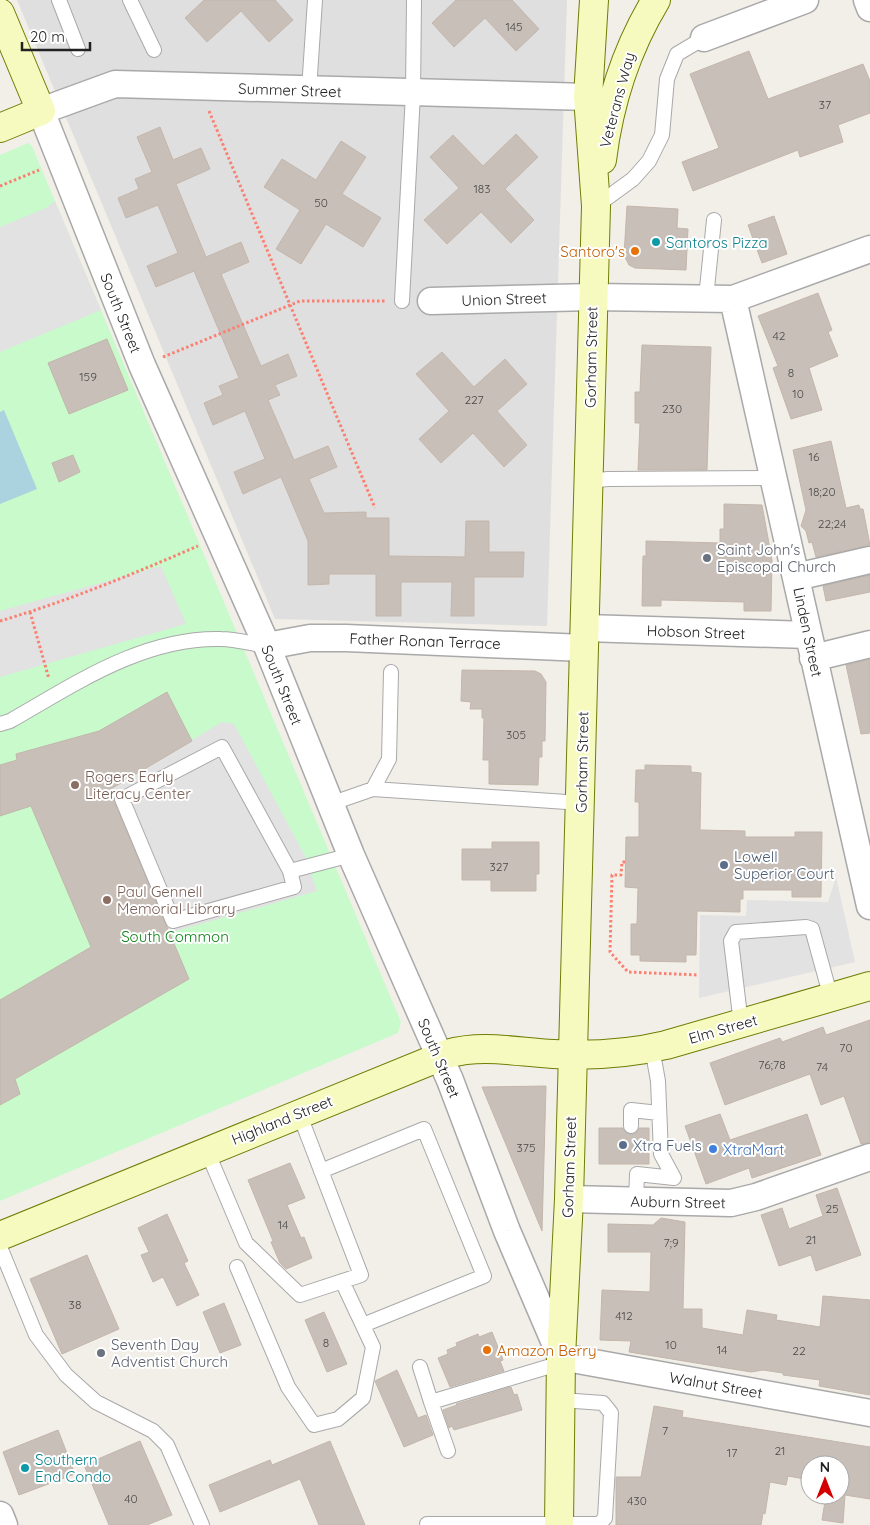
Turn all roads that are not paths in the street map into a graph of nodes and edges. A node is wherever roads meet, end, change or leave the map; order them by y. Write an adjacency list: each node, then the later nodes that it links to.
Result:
1 (59, 0): 12 (lane)
2 (130, 0): 13 (lane)
3 (316, 0): 14 (lane)
4 (414, 0): 15 (lane)
5 (594, 0): 16 (main road, Gorham Street)
6 (656, 0): 19 (main road, Veterans Way)
7 (805, 0): 11 (street)
8 (867, 0): 9 (street)
9 (870, 8)
10 (0, 13): 17 (main road, South Street)
11 (704, 38): 19 (lane)
12 (78, 49)
13 (154, 50)
14 (309, 90): 15 (street, Summer Street); 17 (street, Summer Street)
15 (413, 94): 16 (street, Summer Street); 25 (lane)
16 (588, 98): 19 (main road, Gorham Street)
17 (41, 111): 18 (main road, Summer Street); 33 (street, South Street)
18 (0, 128)
19 (596, 206): 22 (main road, Gorham Street)
20 (714, 220): 23 (lane)
21 (870, 249): 24 (street, Union Street)
22 (593, 297): 23 (street, Union Street); 26 (street, Union Street); 28 (main road, Gorham Street)
23 (706, 298): 24 (street, Union Street)
24 (733, 299): 27 (street, Linden Street)
25 (402, 301)
26 (432, 301)
27 (774, 478): 28 (lane); 30 (street, Linden Street)
28 (588, 481): 31 (main road, Gorham Street)
29 (870, 560): 30 (street)
30 (796, 577): 34 (street, Linden Street)
31 (584, 638): 33 (street, Father Ronan Terrace); 34 (street, Hobson Street); 38 (main road, Gorham Street)
32 (870, 644): 34 (street, Hobson Street)
33 (267, 646): 36 (lane); 39 (street, South Street)
34 (811, 646): 42 (street, Linden Street)
35 (391, 672): 37 (lane)
36 (0, 724)
37 (373, 789): 38 (lane); 39 (lane)
38 (581, 803): 47 (main road, Gorham Street)
39 (330, 804): 40 (street, South Street)
40 (351, 855): 41 (lane); 48 (street, South Street)
41 (290, 871): 41 (lane)
42 (870, 906)
43 (870, 986): 44 (main road, Elm Street)
44 (831, 998): 45 (main road, Elm Street); 45 (lane)
45 (741, 1024): 46 (main road, Elm Street)
46 (652, 1048): 47 (main road, Elm Street); 49 (lane)
47 (572, 1055): 48 (main road, Highland Street); 55 (main road, Gorham Street)
48 (439, 1056): 50 (main road, Highland Street); 62 (street, South Street)
49 (659, 1112): 51 (lane); 56 (lane)
50 (299, 1113): 52 (main road, Highland Street); 54 (lane)
51 (631, 1126)
52 (207, 1151): 57 (main road, Highland Street); 60 (lane)
53 (870, 1157): 56 (street, Auburn Street)
54 (321, 1170): 60 (lane); 61 (lane)
55 (569, 1199): 56 (street, Auburn Street); 62 (main road, Gorham Street)
56 (636, 1201)
57 (0, 1236)
58 (0, 1247): 71 (lane)
59 (237, 1267): 61 (lane)
60 (342, 1281): 61 (lane)
61 (363, 1325)
62 (562, 1360): 64 (main road, Gorham Street); 65 (lane); 66 (street, Walnut Street)
63 (420, 1366): 65 (lane)
64 (561, 1400): 72 (main road, Gorham Street); 72 (lane)
65 (432, 1402): 67 (lane)
66 (870, 1413)
67 (448, 1451)
68 (0, 1515): 70 (street)
69 (427, 1524): 72 (lane)
70 (4, 1525)
71 (202, 1525)
72 (559, 1525)

